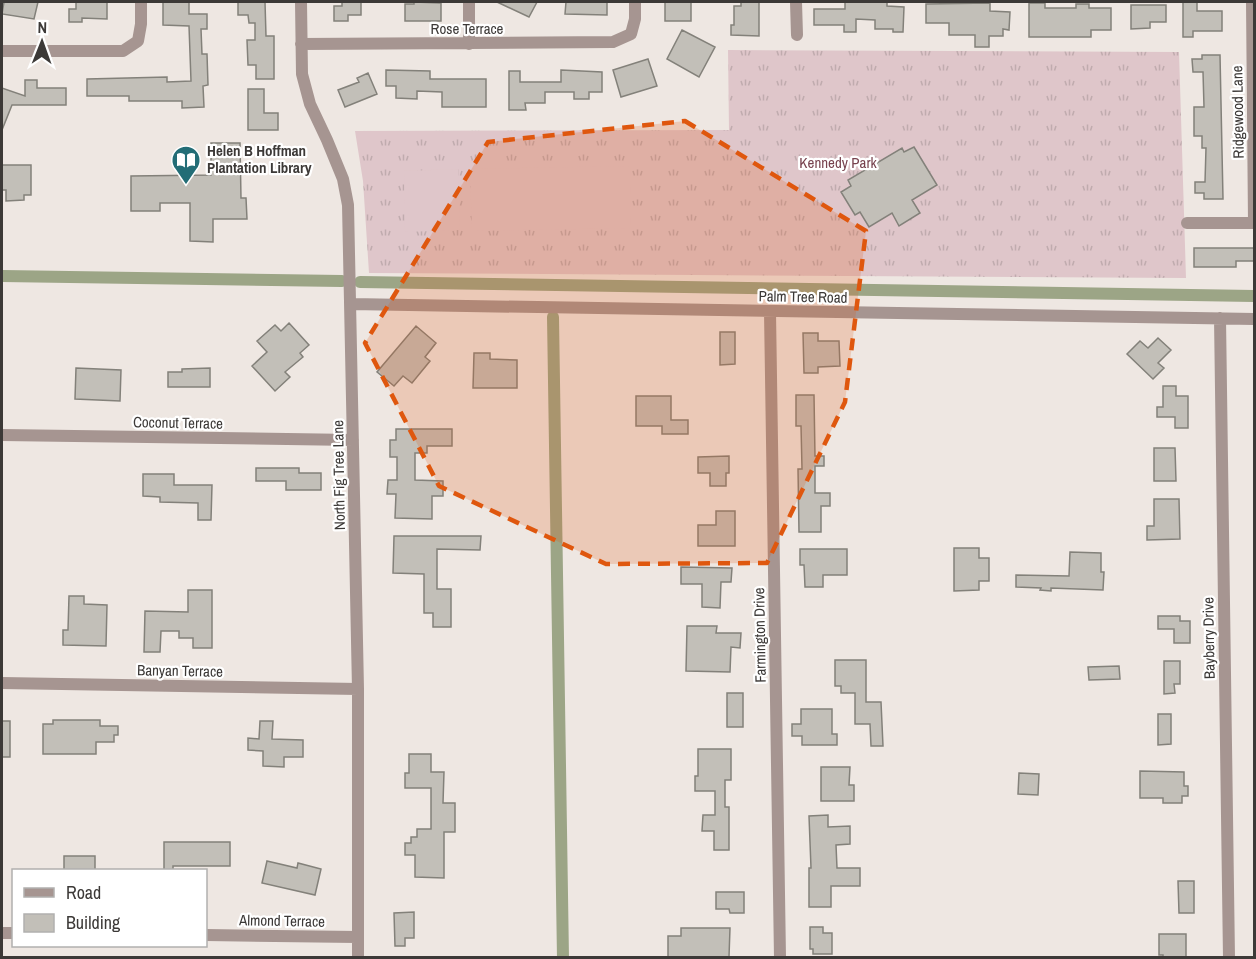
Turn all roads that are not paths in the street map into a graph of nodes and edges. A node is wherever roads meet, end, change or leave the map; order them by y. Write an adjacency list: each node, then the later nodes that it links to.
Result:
1 (141, 2): 10 (street)
2 (301, 2): 8 (street, North Fig Tree Lane)
3 (469, 2): 9 (street)
4 (635, 2): 9 (street, Rose Terrace)
5 (796, 2): 7 (street)
6 (1251, 2): 11 (street, Ridgewood Lane)
7 (797, 36)
8 (301, 44): 9 (street, Rose Terrace); 13 (street, North Fig Tree Lane)
9 (470, 44)
10 (2, 51)
11 (1254, 223): 12 (street)
12 (1187, 224)
13 (351, 304): 14 (street, Palm Tree Road); 18 (street, North Fig Tree Lane)
14 (770, 312): 15 (street, Palm Tree Road); 24 (street, Farmington Drive)
15 (1220, 318): 16 (street, Palm Tree Road); 25 (street, Bayberry Drive)
16 (1254, 319)
17 (2, 435): 18 (street, Coconut Terrace)
18 (353, 440): 20 (street, North Fig Tree Lane)
19 (2, 683): 20 (street, Banyan Terrace)
20 (358, 689): 22 (street, North Fig Tree Lane)
21 (207, 935): 22 (street, Almond Terrace)
22 (357, 937): 23 (street, North Fig Tree Lane)
23 (358, 957)
24 (780, 957)
25 (1229, 957)

